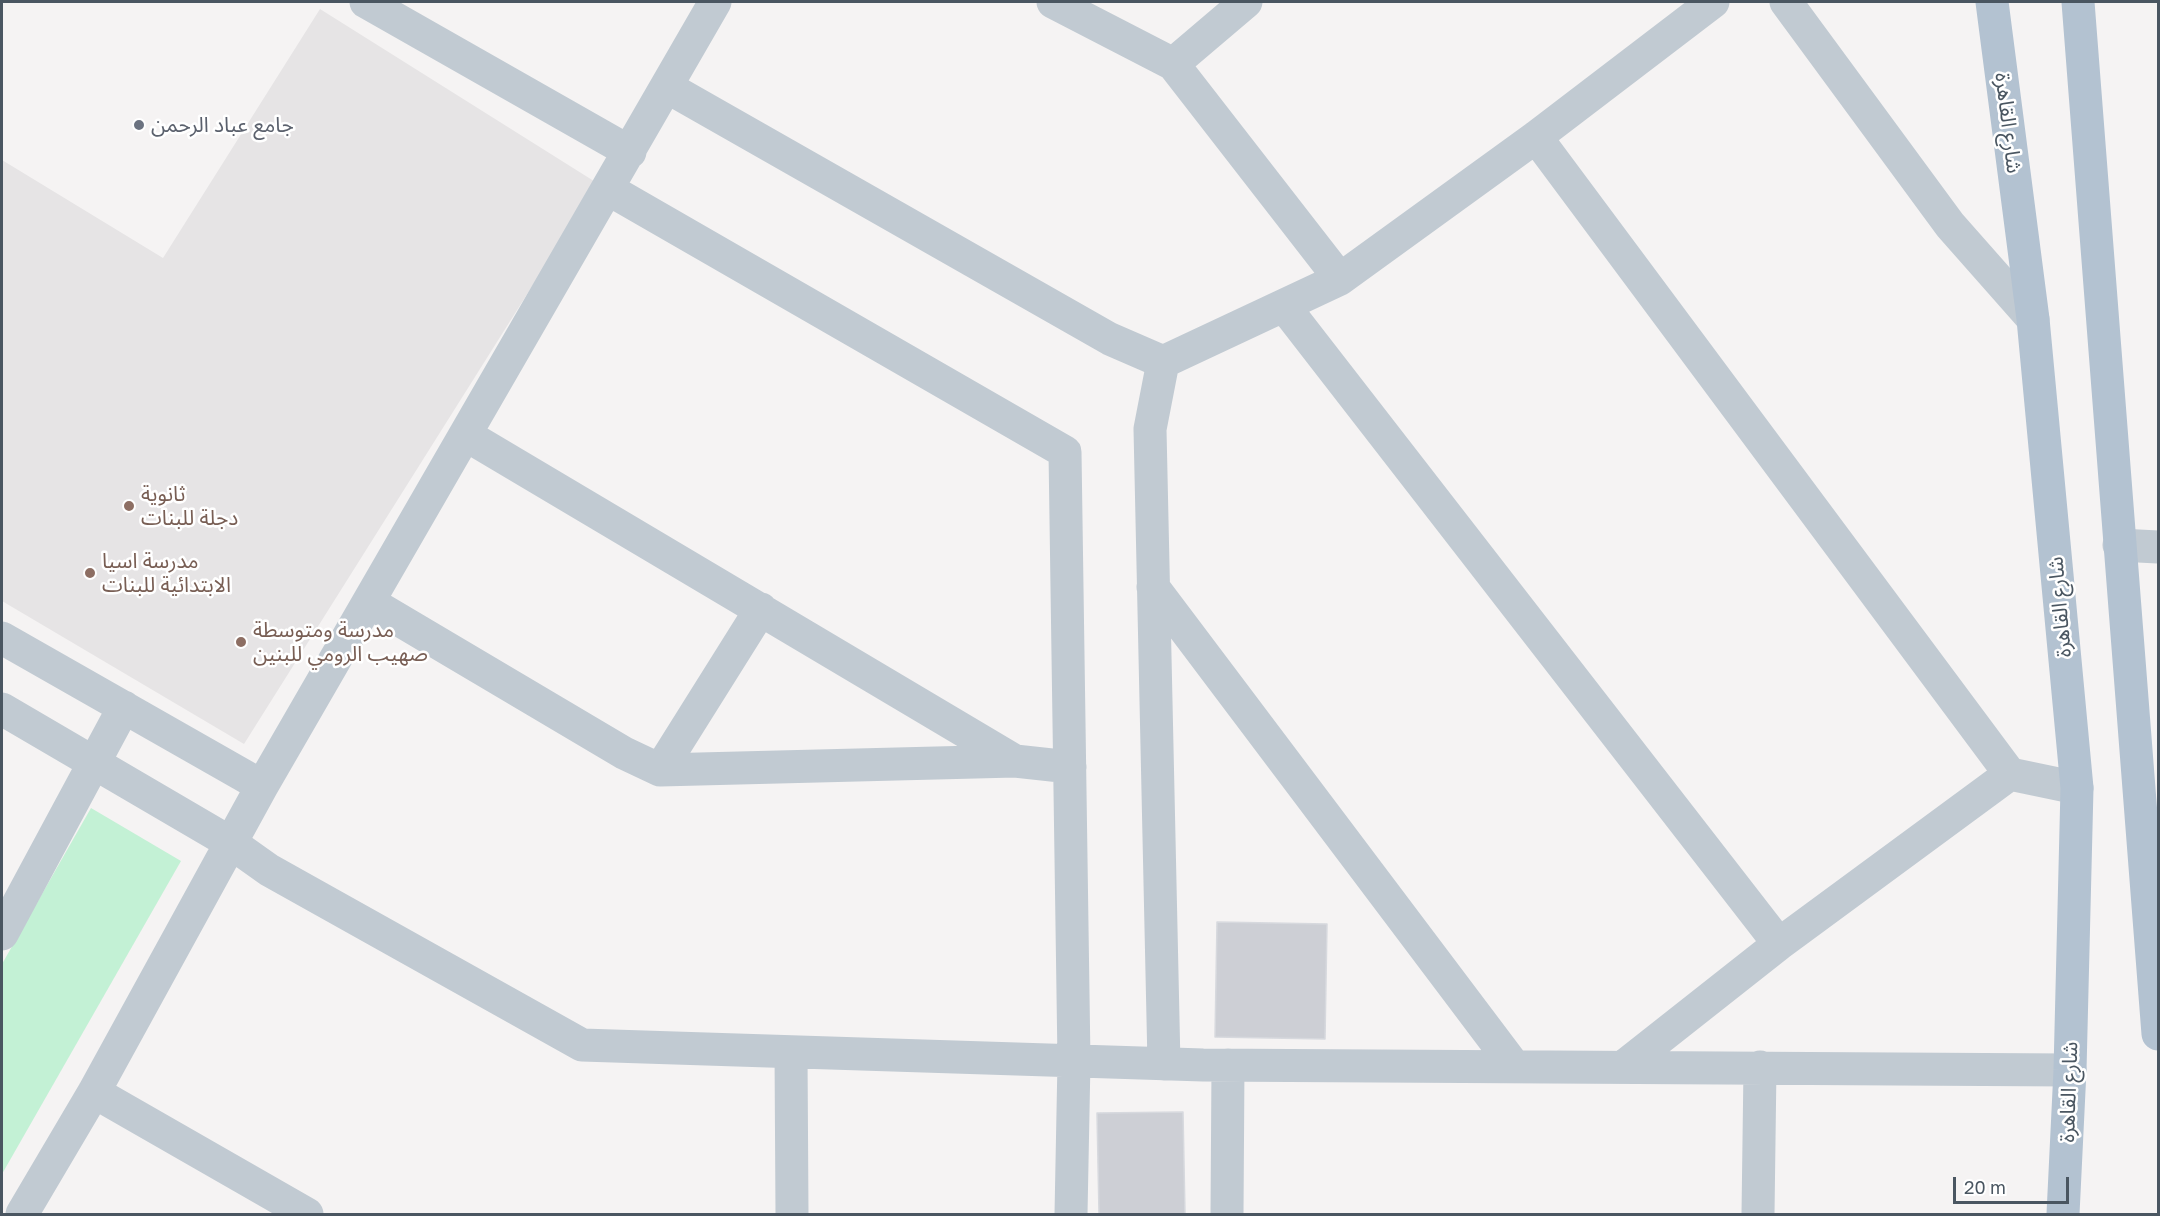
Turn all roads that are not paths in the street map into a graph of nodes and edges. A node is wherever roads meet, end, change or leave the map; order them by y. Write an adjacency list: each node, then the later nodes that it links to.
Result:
1 (715, 2): 10 (street)
2 (1053, 2): 9 (street)
3 (1246, 2): 9 (street)
4 (1713, 2): 11 (street)
5 (1786, 2): 16 (street)
6 (1992, 2): 16 (main road, شارع القاهرة)
7 (2078, 2): 19 (main road)
8 (377, 4): 12 (street)
9 (1173, 64): 14 (street)
10 (667, 87): 12 (street); 17 (street)
11 (1536, 138): 14 (street); 31 (street)
12 (630, 152): 13 (street)
13 (608, 189): 18 (street); 29 (street)
14 (1340, 279): 15 (street)
15 (1284, 306): 17 (street); 36 (street)
16 (2033, 319): 33 (main road, شارع القاهرة)
17 (1162, 362): 21 (street)
18 (466, 435): 22 (street); 23 (street)
19 (2119, 545): 20 (street); 37 (main road)
20 (2158, 547)
21 (1153, 587): 40 (street); 42 (street)
22 (369, 602): 30 (street); 32 (street)
23 (761, 609): 27 (street); 30 (street)
24 (2, 638): 25 (street)
25 (124, 707): 28 (street); 32 (street)
26 (2, 709): 28 (street)
27 (1015, 761): 29 (street); 30 (street)
28 (94, 763): 34 (street); 35 (street)
29 (1070, 767): 39 (street)
30 (660, 770)
31 (2010, 774): 33 (street); 36 (street)
32 (262, 786): 34 (street)
33 (2077, 788): 45 (main road, شارع القاهرة)
34 (231, 843): 38 (street); 46 (street)
35 (2, 934)
36 (1779, 944): 43 (street)
37 (2158, 1034)
38 (791, 1052): 39 (street); 49 (street)
39 (1074, 1061): 40 (street); 50 (street)
40 (1164, 1064): 41 (street)
41 (1228, 1065): 42 (street); 51 (street)
42 (1514, 1066): 43 (street)
43 (1623, 1067): 44 (street)
44 (1760, 1067): 45 (street); 52 (street)
45 (2070, 1070): 53 (main road, شارع القاهرة)
46 (94, 1092): 47 (street); 48 (street)
47 (22, 1215)
48 (307, 1215)
49 (792, 1215)
50 (1071, 1215)
51 (1227, 1215)
52 (1758, 1215)
53 (2063, 1215)

